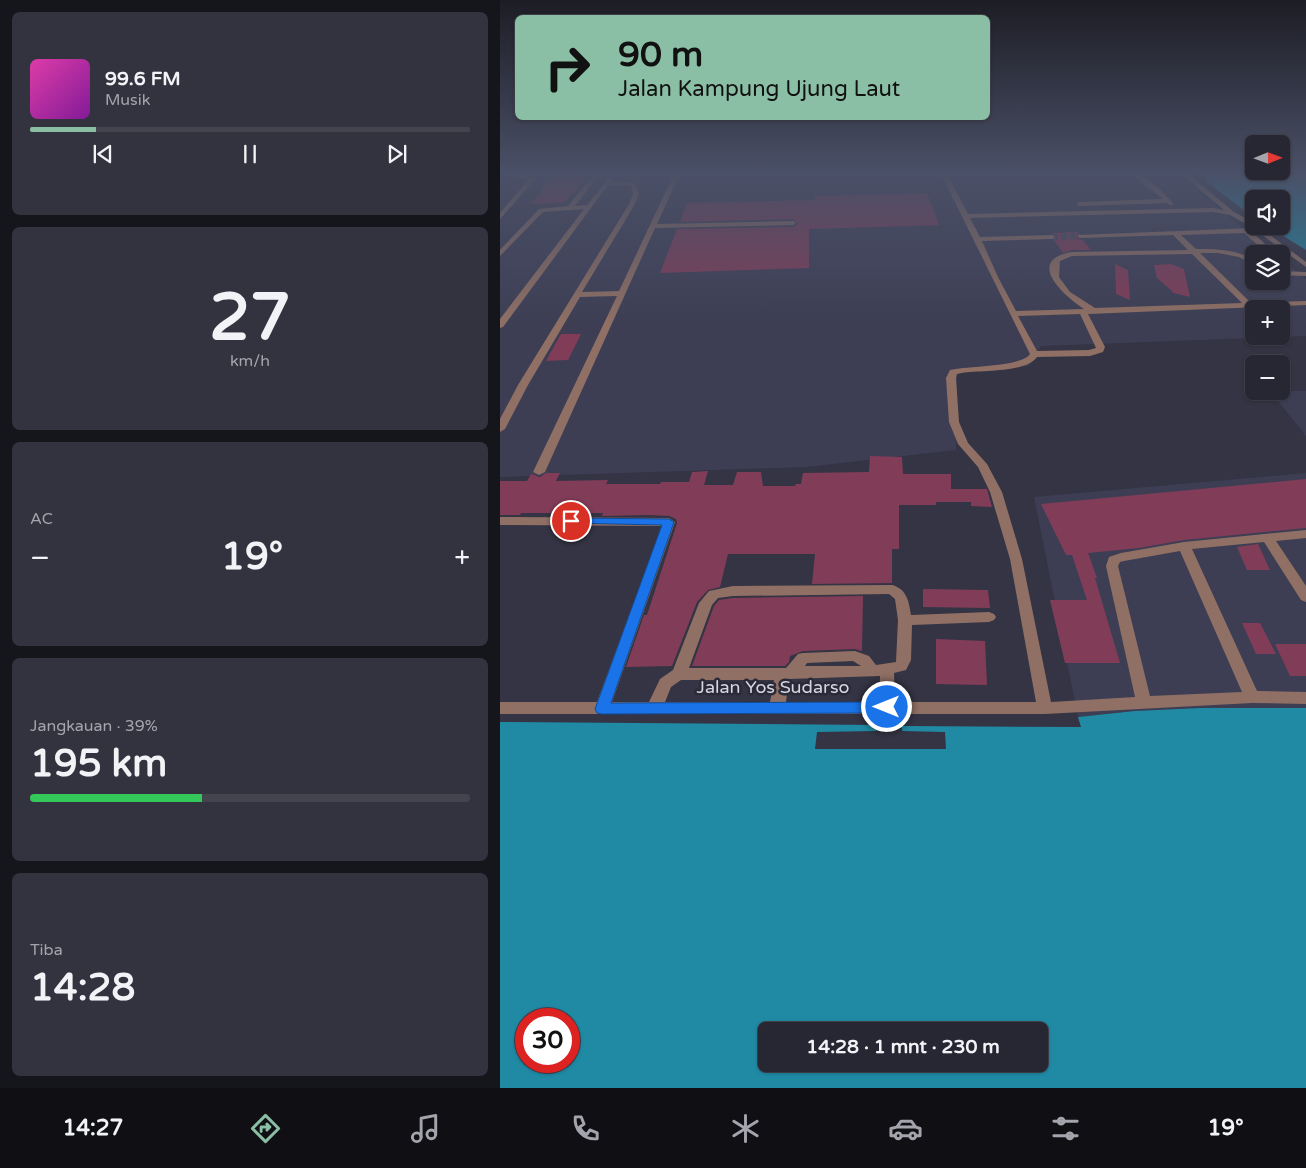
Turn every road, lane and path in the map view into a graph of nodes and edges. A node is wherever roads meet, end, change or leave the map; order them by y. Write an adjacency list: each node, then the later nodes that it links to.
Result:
1 (527, 225): 16 (street)
2 (574, 225): 32 (street)
3 (619, 225): 24 (street)
4 (710, 225): 6 (street)
5 (971, 225): 13 (street)
6 (652, 226): 23 (street)
7 (1245, 230): 8 (street)
8 (1175, 232): 12 (street); 15 (street)
9 (1251, 235): 14 (street)
10 (1267, 235): 18 (street)
11 (1052, 236): 13 (street)
12 (1080, 236)
13 (978, 239): 31 (street)
14 (1262, 245)
15 (1194, 251): 17 (street); 25 (street); 29 (street)
16 (500, 254)
17 (1245, 257)
18 (1306, 265)
19 (1290, 269): 21 (street)
20 (1290, 273): 21 (street)
21 (1295, 274): 22 (street)
22 (1306, 274)
23 (622, 293): 24 (street); 35 (street)
24 (577, 295): 34 (street)
25 (1245, 301)
26 (1290, 303): 27 (street)
27 (1306, 303)
28 (1245, 304): 29 (street)
29 (1093, 311): 30 (street)
30 (1083, 312): 31 (street); 33 (street)
31 (1013, 314): 33 (street)
32 (500, 325)
33 (1034, 354): 53 (street)
34 (500, 429)
35 (539, 472)
36 (500, 521): 54 (street)
37 (1306, 534): 38 (street)
38 (1268, 538): 39 (street); 40 (street)
39 (1184, 546): 46 (street); 48 (street)
40 (1306, 597)
41 (989, 617): 42 (street)
42 (905, 620): 43 (street); 45 (street)
43 (880, 671): 44 (street); 50 (street)
44 (786, 673): 45 (street); 49 (street)
45 (679, 674): 52 (street)
46 (1252, 697): 47 (street, Jalan Yos Sudarso); 48 (street, Jalan Yos Sudarso)
47 (1306, 698)
48 (1144, 703): 53 (street, Jalan Yos Sudarso)
49 (777, 707): 50 (street, Jalan Yos Sudarso); 52 (street, Jalan Yos Sudarso)
50 (887, 707): 53 (street, Jalan Yos Sudarso)
51 (500, 708): 54 (street, Jalan Yos Sudarso)
52 (655, 708): 54 (street, Jalan Yos Sudarso)
53 (1045, 708)
54 (602, 709)

